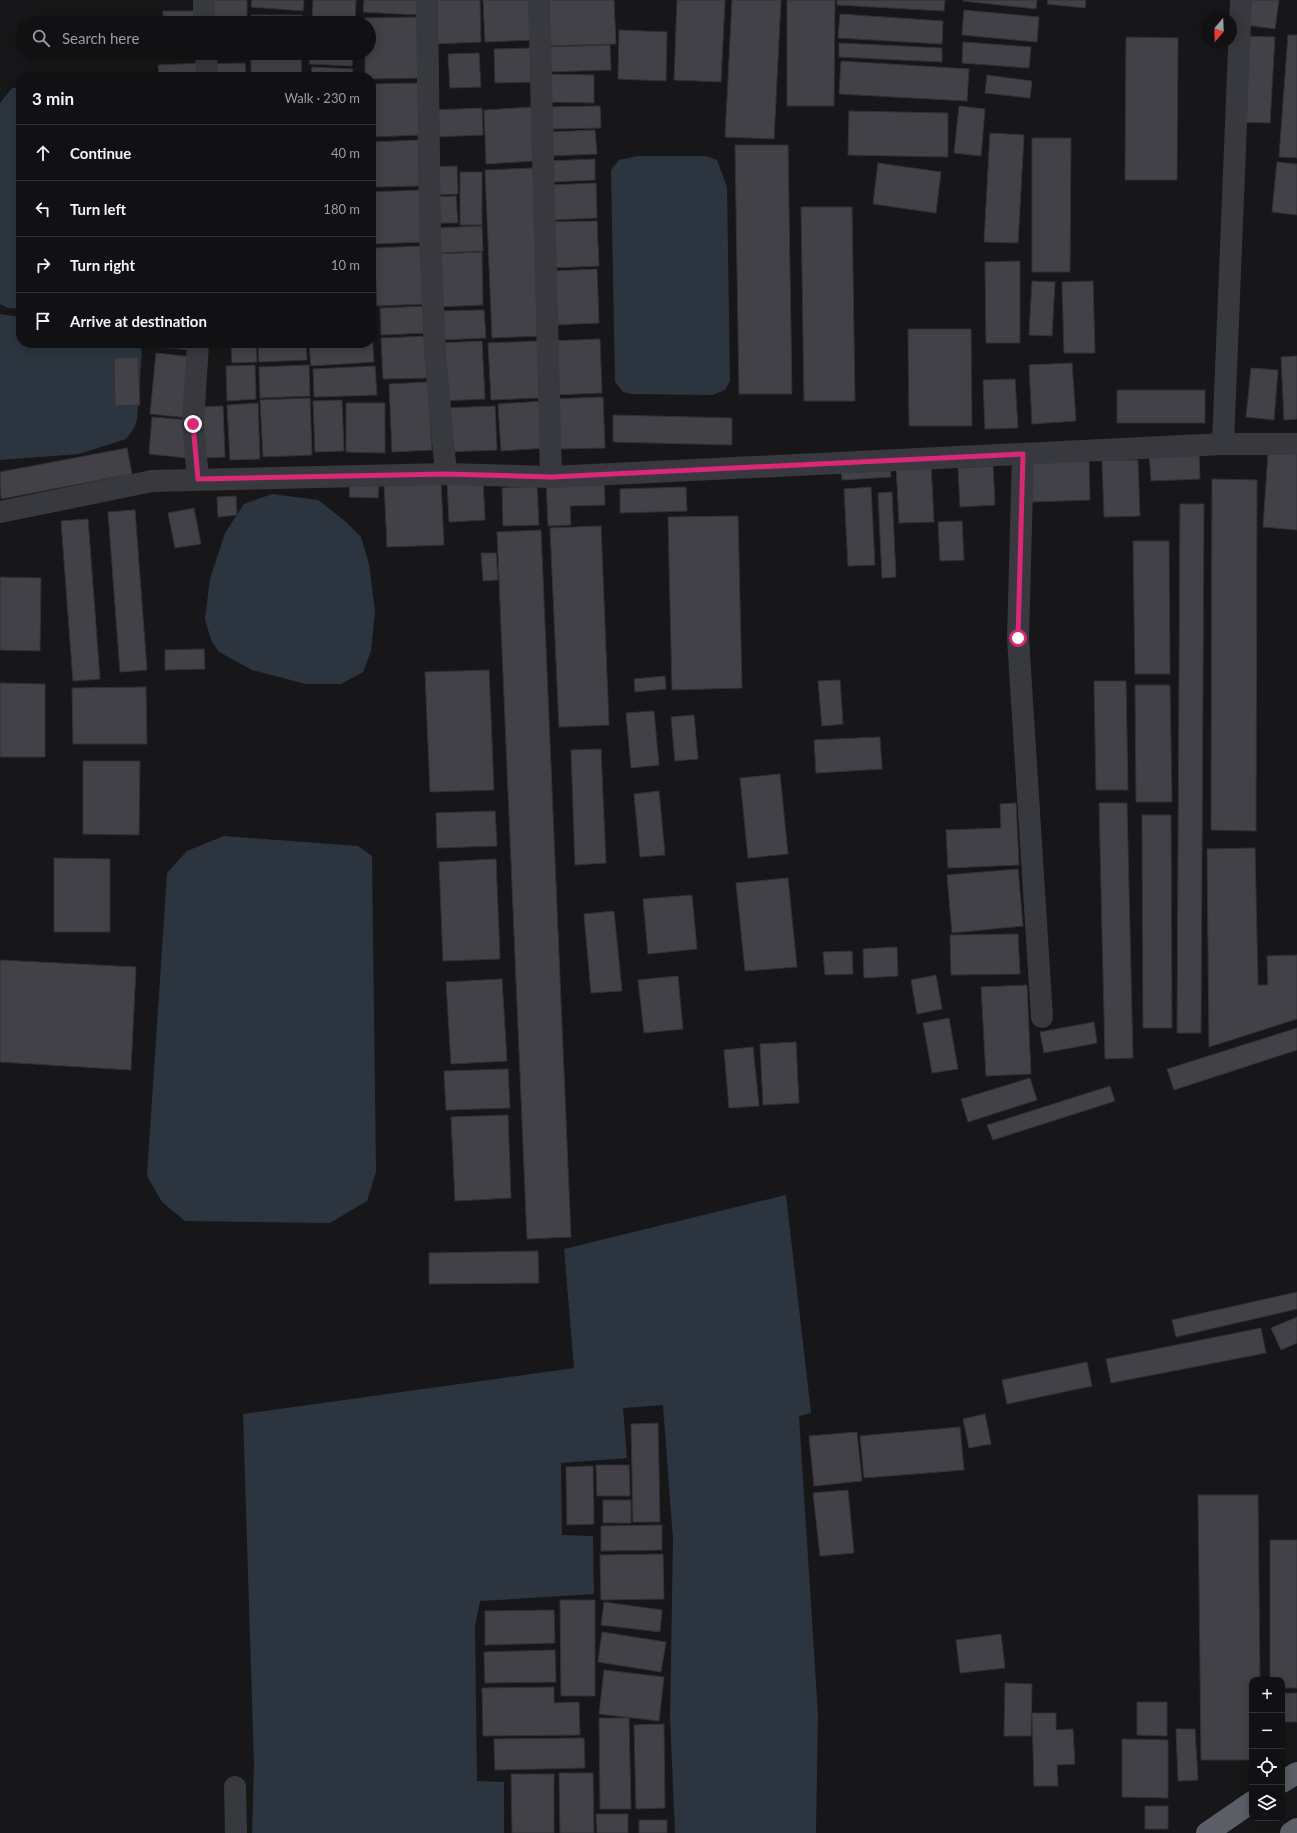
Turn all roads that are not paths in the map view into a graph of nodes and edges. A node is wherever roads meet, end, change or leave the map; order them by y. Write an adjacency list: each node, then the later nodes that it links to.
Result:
1 (204, 0): 5 (street)
2 (427, 0): 12 (street)
3 (539, 0): 13 (street)
4 (1240, 0): 9 (street)
5 (204, 16)
6 (206, 60): 7 (street)
7 (207, 72)
8 (198, 348): 14 (street)
9 (1223, 444): 10 (street); 11 (street)
10 (1297, 444)
11 (1023, 454): 13 (street); 16 (street)
12 (446, 474): 13 (street); 14 (street)
13 (551, 477)
14 (198, 479): 15 (street)
15 (0, 512)
16 (1042, 1017)
17 (1297, 1773): 18 (highway)
18 (1285, 1780)
19 (235, 1787): 22 (street)
20 (1249, 1804): 23 (highway)
21 (1297, 1829): 24 (highway)
22 (236, 1833)
23 (1207, 1833)
24 (1291, 1833)

